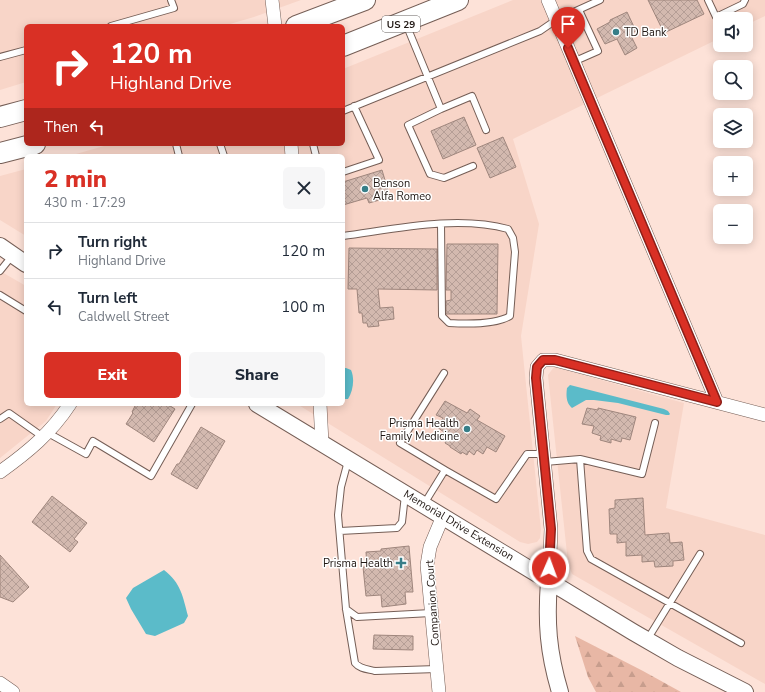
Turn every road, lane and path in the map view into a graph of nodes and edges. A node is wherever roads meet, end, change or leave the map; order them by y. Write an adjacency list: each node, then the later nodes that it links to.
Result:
1 (171, 0): 12 (lane)
2 (272, 0): 13 (street)
3 (366, 0): 14 (main road)
4 (458, 0): 11 (main road, US 29)
5 (548, 0): 10 (street)
6 (600, 0): 9 (lane)
7 (708, 0): 8 (lane)
8 (744, 2)
9 (579, 10): 10 (lane); 18 (lane)
10 (556, 20): 18 (street); 19 (lane)
11 (405, 22): 15 (main road, US 29); 19 (lane)
12 (118, 24)
13 (275, 24)
14 (301, 24)
15 (345, 45)
16 (24, 51): 17 (lane)
17 (0, 57)
18 (573, 62): 38 (street)
19 (427, 77): 20 (lane); 21 (lane)
20 (354, 106): 22 (lane); 29 (lane)
21 (441, 109): 25 (lane); 28 (lane)
22 (345, 110)
23 (24, 111): 24 (main road)
24 (0, 117)
25 (486, 130)
26 (27, 146): 27 (main road)
27 (0, 153)
28 (473, 166)
29 (345, 171)
30 (441, 224): 30 (lane); 31 (lane)
31 (345, 236)
32 (6, 251): 33 (street); 34 (lane)
33 (24, 263)
34 (0, 271)
35 (0, 295): 36 (lane)
36 (24, 310)
37 (444, 373): 51 (lane)
38 (717, 402): 43 (street); 48 (street)
39 (69, 406): 46 (street)
40 (191, 406): 46 (lane)
41 (260, 406): 47 (street, Memorial Drive Extension)
42 (320, 406): 47 (street)
43 (765, 414)
44 (0, 419): 46 (lane)
45 (655, 424): 50 (lane)
46 (46, 435): 52 (street)
47 (322, 443): 49 (street, Memorial Drive Extension)
48 (544, 458): 50 (lane); 51 (lane); 58 (street)
49 (349, 459): 53 (street, Memorial Drive Extension); 56 (lane)
50 (580, 459): 59 (lane)
51 (446, 470): 54 (lane)
52 (0, 472)
53 (406, 493): 54 (street, Memorial Drive Extension); 56 (lane)
54 (424, 504): 55 (street, Memorial Drive Extension)
55 (443, 516): 58 (street, Memorial Drive Extension); 61 (street, Companion Court)
56 (340, 531): 60 (lane)
57 (700, 554): 59 (lane)
58 (549, 581): 62 (street, Memorial Drive Extension); 68 (street)
59 (669, 603): 62 (lane); 63 (lane)
60 (346, 610): 61 (lane); 64 (lane)
61 (431, 613): 64 (street, Companion Court)
62 (647, 640): 69 (street, Memorial Drive Extension)
63 (741, 643)
64 (437, 670): 67 (street, Companion Court)
65 (0, 683): 66 (street)
66 (13, 692)
67 (440, 692)
68 (560, 692)
69 (745, 692)

